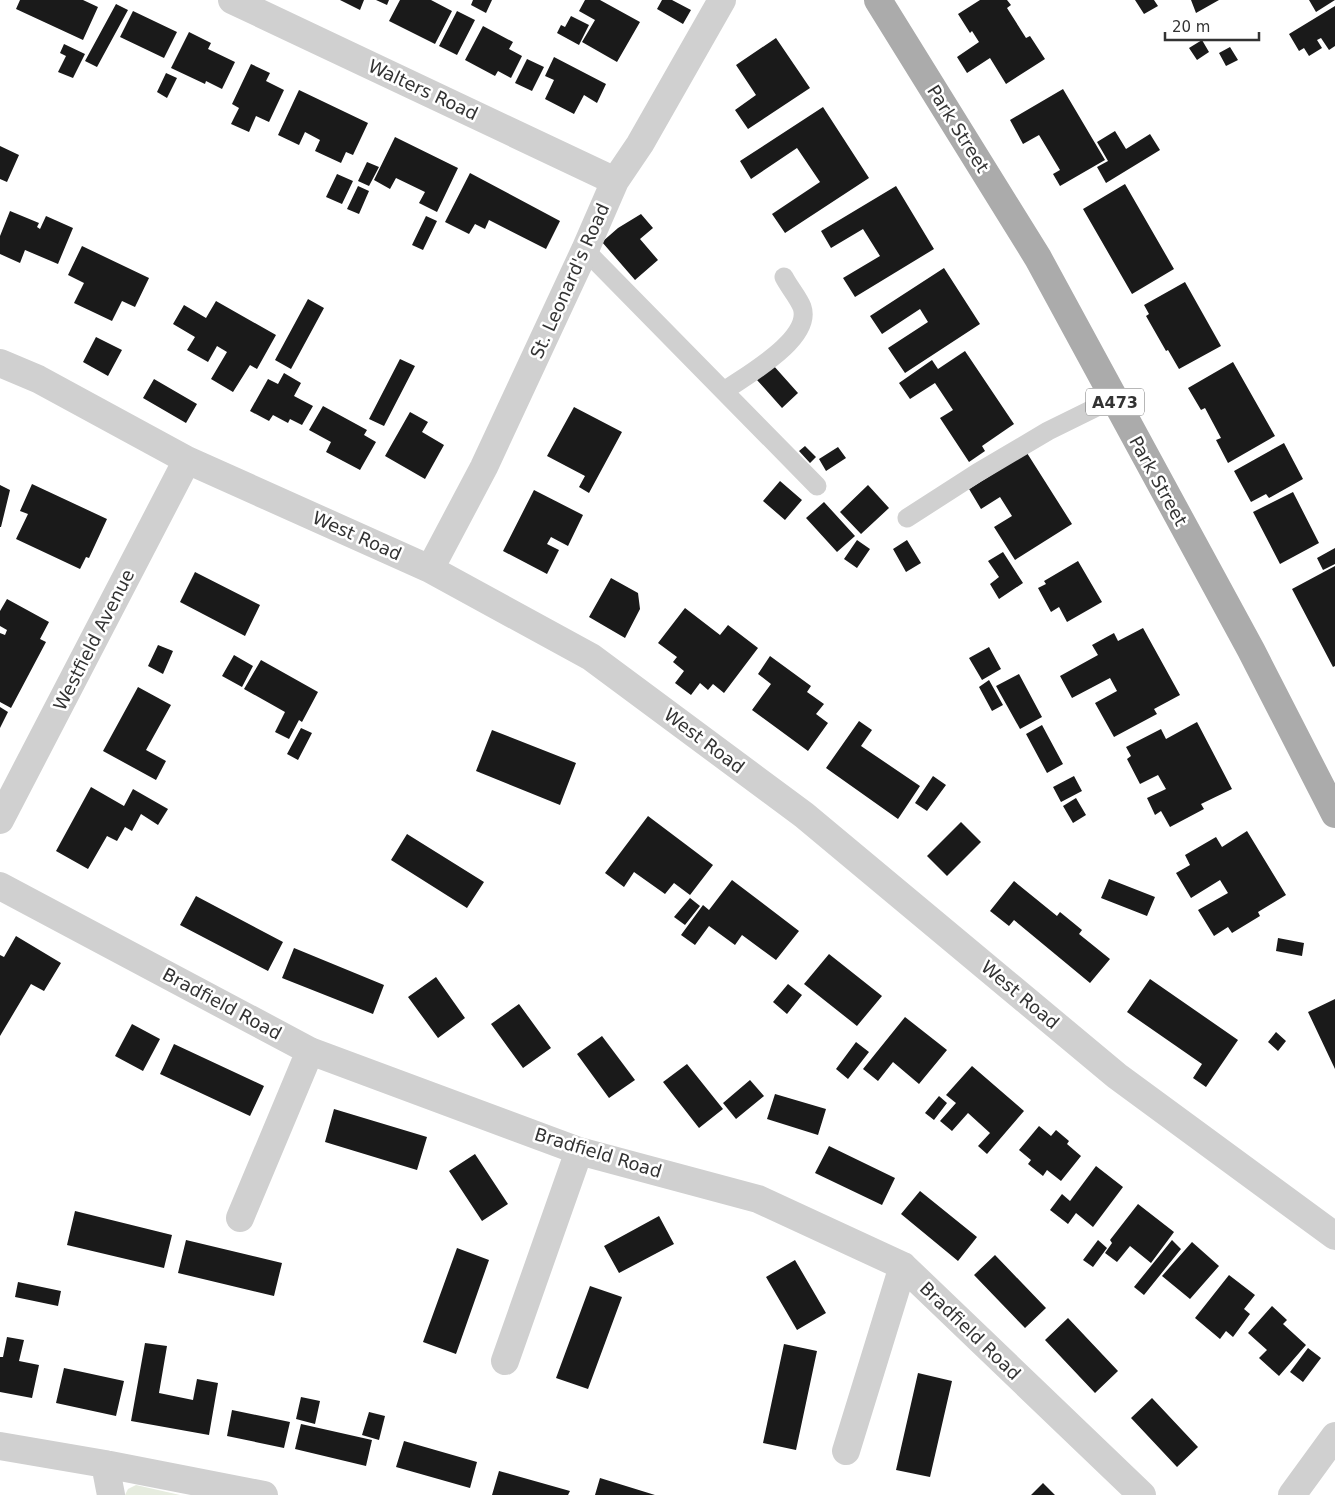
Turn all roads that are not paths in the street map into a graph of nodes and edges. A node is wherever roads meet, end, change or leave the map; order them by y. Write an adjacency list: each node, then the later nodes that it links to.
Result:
1 (232, 0): 4 (street, Walters Road)
2 (722, 0): 4 (street, St. Leonard's Road)
3 (878, 0): 9 (main road, Park Street / A473)
4 (615, 181): 5 (street, St. Leonard's Road)
5 (585, 250): 8 (lane); 13 (street, St. Leonard's Road)
6 (784, 277): 8 (lane)
7 (0, 363): 10 (street, West Road)
8 (724, 391): 11 (lane)
9 (1114, 399): 12 (lane); 14 (main road, Park Street / A473)
10 (187, 460): 13 (street, West Road); 15 (street, Westfield Avenue)
11 (817, 486)
12 (907, 518)
13 (430, 569): 20 (street, West Road)
14 (1335, 814)
15 (0, 820)
16 (0, 886): 17 (street, Bradfield Road)
17 (310, 1051): 18 (street, Bradfield Road); 19 (street)
18 (579, 1151): 21 (street, Bradfield Road); 22 (street)
19 (240, 1218)
20 (1335, 1236)
21 (903, 1266): 25 (street); 30 (street, Bradfield Road)
22 (504, 1361)
23 (1335, 1436): 27 (street)
24 (0, 1446): 26 (street)
25 (846, 1450)
26 (104, 1464): 28 (street); 29 (street)
27 (1301, 1491)
28 (111, 1495)
29 (264, 1495)
30 (1142, 1495)

